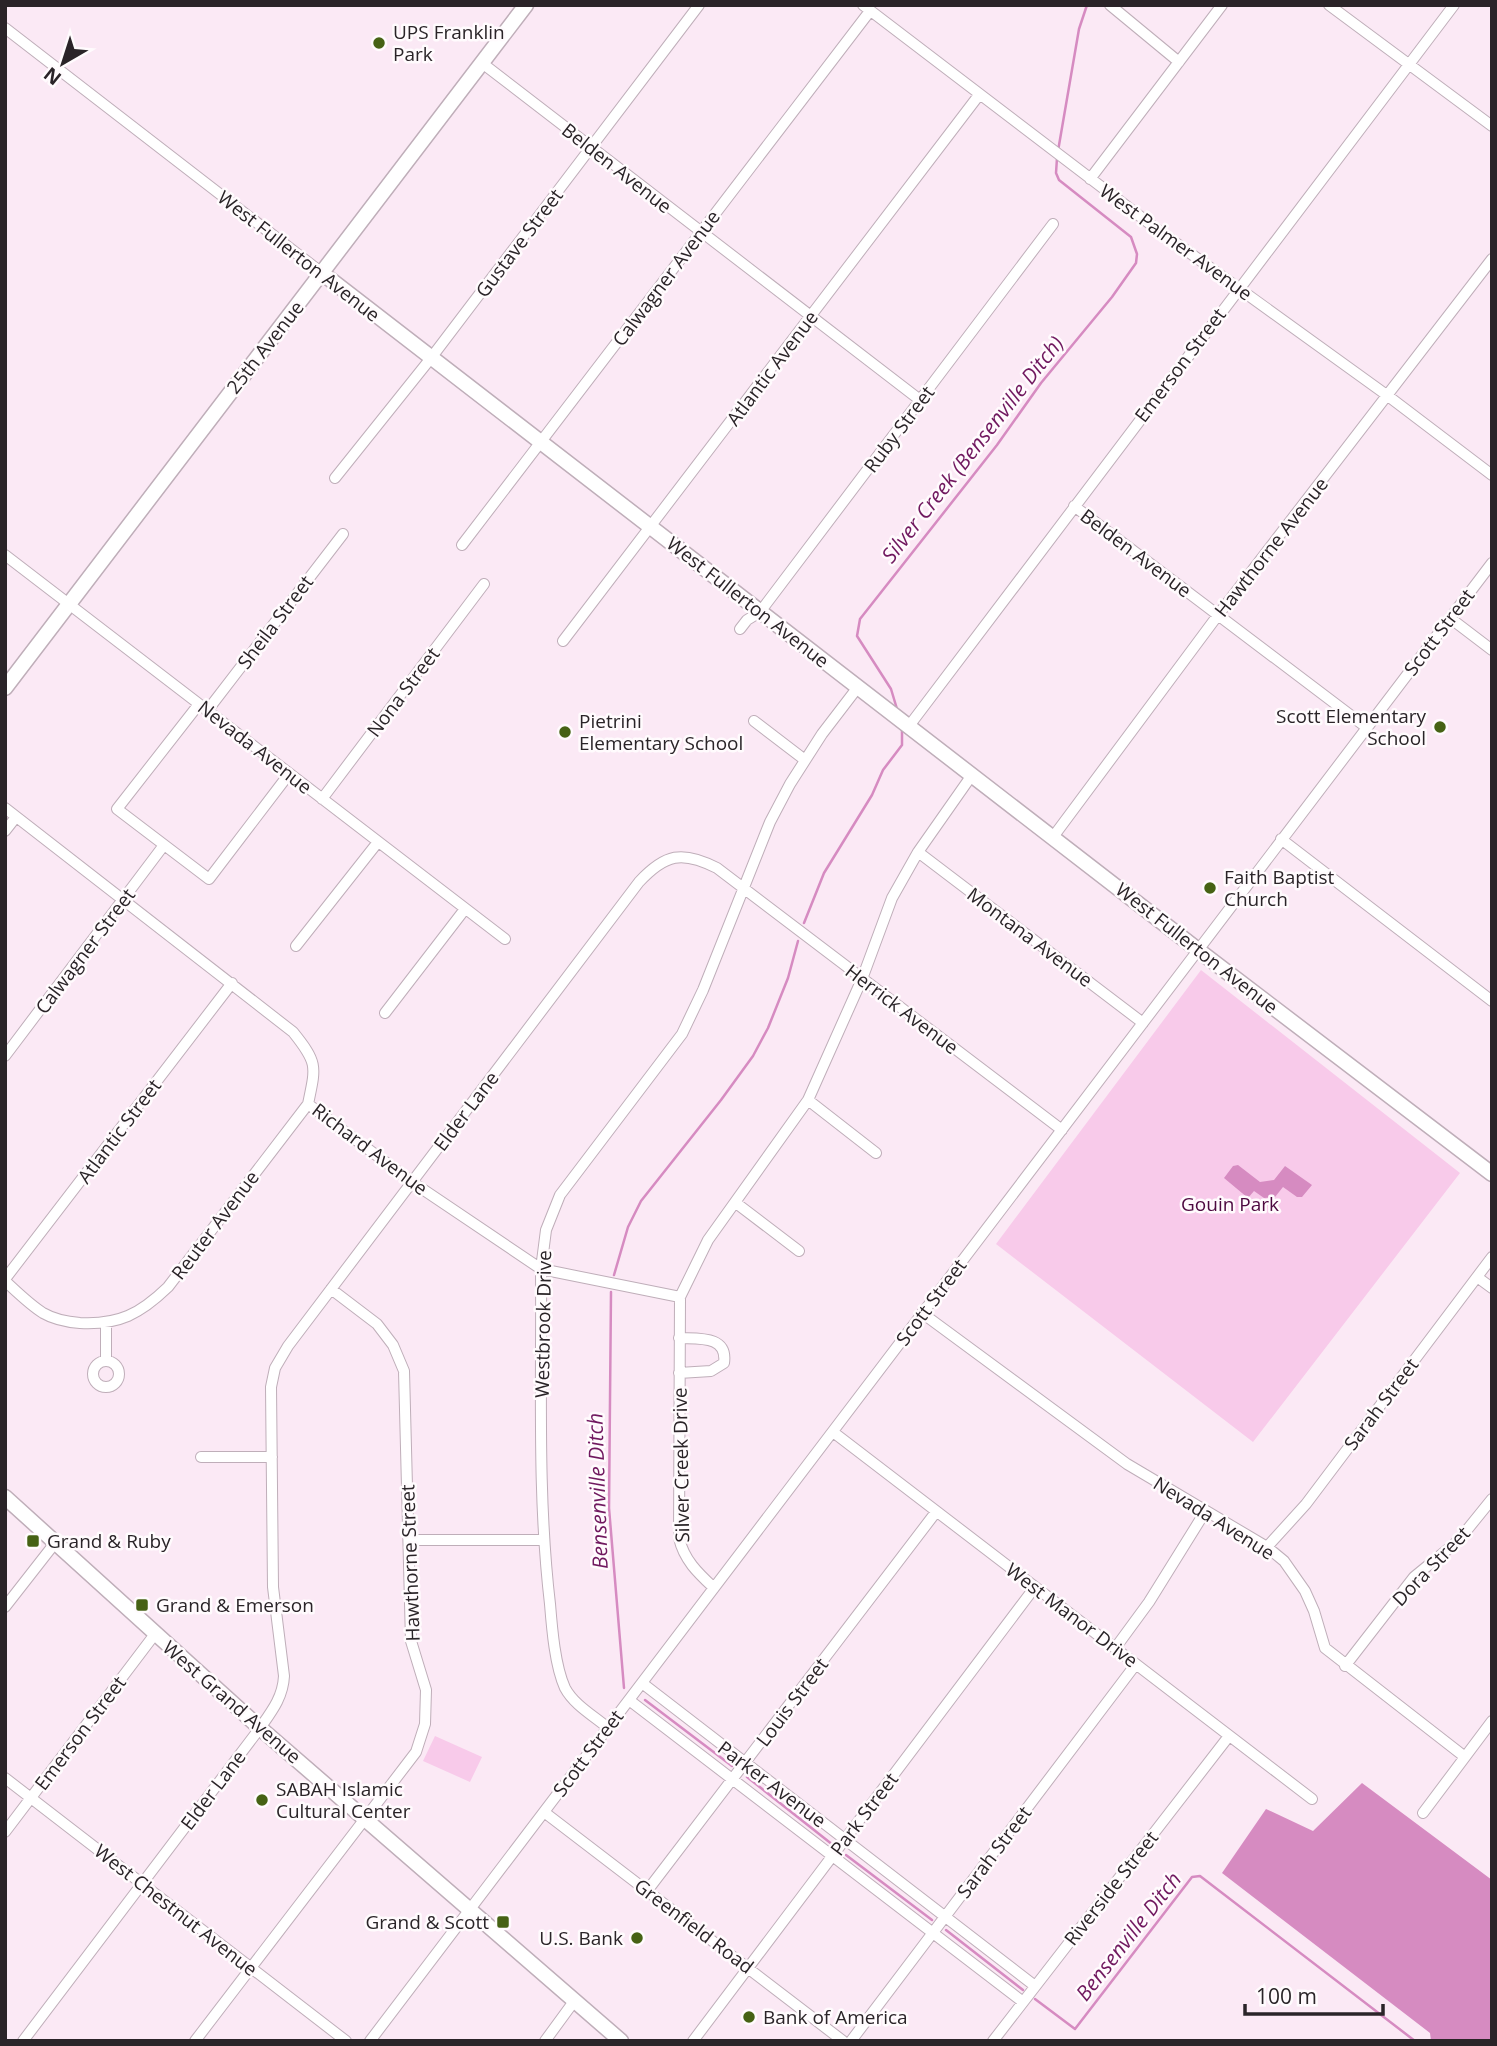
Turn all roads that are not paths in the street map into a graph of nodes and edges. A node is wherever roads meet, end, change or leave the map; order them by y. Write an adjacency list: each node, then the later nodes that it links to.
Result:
1 (526, 5): 10 (main road, 25th Avenue)
2 (699, 5): 14 (street, Gustave Street)
3 (1110, 5): 9 (street)
4 (1222, 5): 9 (street)
5 (1329, 5): 11 (street)
6 (1454, 5): 11 (street, Emerson Street)
7 (867, 8): 12 (street, West Palmer Avenue); 17 (street, Calwagner Avenue)
8 (5, 28): 19 (street, West Fullerton Avenue)
9 (1179, 62): 15 (street)
10 (482, 63): 14 (street, Belden Avenue); 19 (main road, 25th Avenue)
11 (1409, 65): 13 (street); 20 (street, Emerson Street)
12 (979, 95): 15 (street, West Palmer Avenue); 21 (street, Atlantic Avenue)
13 (1492, 126)
14 (591, 148): 17 (street, Belden Avenue); 22 (street, Gustave Street)
15 (1090, 180): 20 (street, West Palmer Avenue)
16 (1053, 224): 24 (street, Ruby Street)
17 (701, 232): 21 (street, Belden Avenue); 25 (street, Calwagner Avenue)
18 (1492, 259): 23 (street, Hawthorne Avenue)
19 (322, 273): 22 (main road, West Fullerton Avenue); 35 (main road, 25th Avenue)
20 (1238, 288): 23 (street, West Palmer Avenue); 28 (street, Emerson Street)
21 (811, 316): 24 (street, Belden Avenue); 29 (street, Atlantic Avenue)
22 (431, 358): 25 (main road, West Fullerton Avenue); 27 (street, Gustave Street)
23 (1388, 396): 26 (street, West Palmer Avenue); 37 (street, Hawthorne Avenue)
24 (920, 400): 36 (street, Ruby Street)
25 (540, 443): 29 (main road, West Fullerton Avenue); 31 (street, Calwagner Avenue)
26 (1492, 475)
27 (335, 478)
28 (1074, 506): 37 (street, Belden Avenue); 46 (street, Emerson Street)
29 (650, 527): 36 (main road, West Fullerton Avenue); 40 (street, Atlantic Avenue)
30 (343, 534): 44 (street, Sheila Street)
31 (462, 545)
32 (5, 555): 35 (street, Nevada Avenue)
33 (1492, 563): 38 (street, Scott Street)
34 (484, 584): 51 (street, Nona Street)
35 (69, 604): 43 (main road, 25th Avenue); 44 (street, Nevada Avenue)
36 (760, 612): 39 (street, Ruby Street); 42 (main road, West Fullerton Avenue)
37 (1218, 615): 47 (street, Belden Avenue); 55 (street, Hawthorne Avenue)
38 (1450, 618): 41 (street); 47 (street, Scott Street)
39 (740, 629)
40 (564, 641)
41 (1492, 650)
42 (858, 687): 46 (main road, West Fullerton Avenue); 48 (street, Westbrook Drive)
43 (5, 688)
44 (203, 707): 49 (street, Nevada Avenue); 58 (street, Sheila Street)
45 (754, 721): 48 (street)
46 (908, 726): 50 (main road, West Fullerton Avenue)
47 (1366, 727): 56 (street, Scott Street)
48 (805, 760): 60 (street, Westbrook Drive)
49 (289, 774): 51 (street, Nevada Avenue); 58 (street)
50 (972, 775): 55 (main road, West Fullerton Avenue); 59 (street, Silver Creek Drive)
51 (322, 799): 57 (street, Nevada Avenue)
52 (5, 808): 53 (street, Richard Avenue)
53 (16, 817): 54 (street); 61 (street, Richard Avenue)
54 (5, 831)
55 (1053, 837): 65 (main road, West Fullerton Avenue)
56 (1281, 839): 65 (street, Scott Street); 68 (street)
57 (378, 842): 62 (street, Nevada Avenue); 64 (street)
58 (164, 845): 61 (street, Calwagner Street)
59 (918, 852): 66 (street, Silver Creek Drive); 70 (street, Montana Avenue)
60 (743, 888): 66 (street, Herrick Avenue); 77 (street, Elder Lane); 81 (street, Westbrook Drive)
61 (123, 900): 67 (street, Richard Avenue); 71 (street, Calwagner Street)
62 (465, 909): 63 (street, Nevada Avenue); 69 (street)
63 (505, 939)
64 (296, 946)
65 (1198, 950): 70 (street, Scott Street); 76 (main road, West Fullerton Avenue)
66 (862, 979): 72 (street, Silver Creek Drive); 74 (street, Herrick Avenue)
67 (232, 983): 73 (street, Richard Avenue); 83 (street, Atlantic Street)
68 (1492, 1001)
69 (385, 1013)
70 (1143, 1023): 74 (street, Scott Street)
71 (5, 1056)
72 (808, 1100): 75 (street); 78 (street, Silver Creek Drive)
73 (308, 1104): 77 (street, Richard Avenue); 88 (street, Reuter Avenue)
74 (1062, 1129): 87 (street, Scott Street)
75 (876, 1153)
76 (1492, 1174)
77 (412, 1182): 81 (street, Richard Avenue); 85 (street, Elder Lane)
78 (736, 1203): 79 (street); 86 (street, Silver Creek Drive)
79 (799, 1251)
80 (1492, 1257): 82 (street, Sarah Street)
81 (541, 1269): 86 (street, Richard Avenue); 100 (street, Westbrook Drive)
82 (1477, 1277): 84 (street); 102 (street, Sarah Street)
83 (5, 1280): 88 (street)
84 (1492, 1288)
85 (331, 1289): 94 (street, Elder Lane); 99 (street, Hawthorne Street)
86 (680, 1297): 89 (street, Silver Creek Drive)
87 (922, 1313): 92 (street, Scott Street); 98 (street, Nevada Avenue)
88 (106, 1324): 90 (street)
89 (679, 1338): 91 (street, Silver Creek Drive); 91 (street, Silver Creek Drive)
90 (106, 1361)
91 (679, 1373): 104 (street, Silver Creek Drive)
92 (832, 1432): 97 (street, West Manor Drive); 104 (street, Scott Street)
93 (201, 1457): 94 (street)
94 (272, 1457): 113 (street, Elder Lane)
95 (5, 1497): 101 (main road, West Grand Avenue)
96 (1492, 1499): 109 (street, Dora Street)
97 (936, 1512): 103 (street, West Manor Drive); 117 (street, Louis Street)
98 (1205, 1512): 102 (street, Nevada Avenue); 107 (street)
99 (409, 1540): 100 (street); 124 (street, Hawthorne Street)
100 (542, 1540): 114 (street, Westbrook Drive)
101 (55, 1543): 105 (street); 106 (main road, West Grand Avenue)
102 (1267, 1547): 109 (street, Nevada Avenue)
103 (1035, 1587): 107 (street, West Manor Drive); 126 (street, Park Street)
104 (714, 1588): 110 (street, Scott Street)
105 (5, 1607)
106 (155, 1634): 113 (main road, West Grand Avenue); 120 (street, Emerson Street)
107 (1116, 1647): 108 (street, West Manor Drive)
108 (1136, 1664): 115 (street, West Manor Drive); 131 (street, Sarah Street)
109 (1345, 1666): 116 (street, Nevada Avenue)
110 (642, 1683): 111 (street, Scott Street); 117 (street, Parker Avenue)
111 (629, 1700): 114 (street, Scott Street); 119 (street, Parker Avenue)
112 (1492, 1721): 116 (street)
113 (260, 1728): 124 (main road, West Grand Avenue); 128 (street, Elder Lane)
114 (608, 1728): 122 (street, Scott Street)
115 (1229, 1735): 121 (street, West Manor Drive); 135 (street, Riverside Street)
116 (1465, 1757): 123 (street)
117 (745, 1763): 119 (street, Louis Street); 126 (street, Parker Avenue)
118 (5, 1778): 120 (street, West Chestnut Avenue)
119 (732, 1780): 127 (street, Parker Avenue); 129 (street, Louis Street)
120 (31, 1798): 125 (street, Emerson Street); 128 (street, West Chestnut Avenue)
121 (1312, 1799)
122 (544, 1812): 129 (street, Greenfield Road); 130 (street, Scott Street)
123 (1423, 1813)
124 (365, 1817): 130 (main road, West Grand Avenue); 133 (street, Hawthorne Street)
125 (5, 1832)
126 (845, 1839): 127 (street, Park Street); 131 (street, Parker Avenue)
127 (832, 1856): 132 (street, Parker Avenue); 134 (street, Park Street)
128 (142, 1884): 133 (street, West Chestnut Avenue); 138 (street, Elder Lane)
129 (647, 1891): 134 (street, Greenfield Road)
130 (470, 1909): 136 (main road, West Grand Avenue); 141 (street, Scott Street)
131 (946, 1916): 132 (street, Sarah Street); 135 (street, Parker Avenue)
132 (933, 1934): 137 (street, Parker Avenue); 146 (street, Sarah Street)
133 (251, 1968): 139 (street, Hawthorne Street); 140 (street, West Chestnut Avenue)
134 (748, 1968): 144 (street, Park Street); 145 (street, Greenfield Road)
135 (1035, 1986): 137 (street, Riverside Street)
136 (575, 2000): 142 (street); 143 (main road, West Grand Avenue)
137 (1023, 2002): 147 (street, Riverside Street)
138 (23, 2041)
139 (195, 2041)
140 (346, 2041)
141 (370, 2041)
142 (545, 2041)
143 (621, 2041)
144 (693, 2041)
145 (843, 2041)
146 (851, 2041)
147 (993, 2041)

